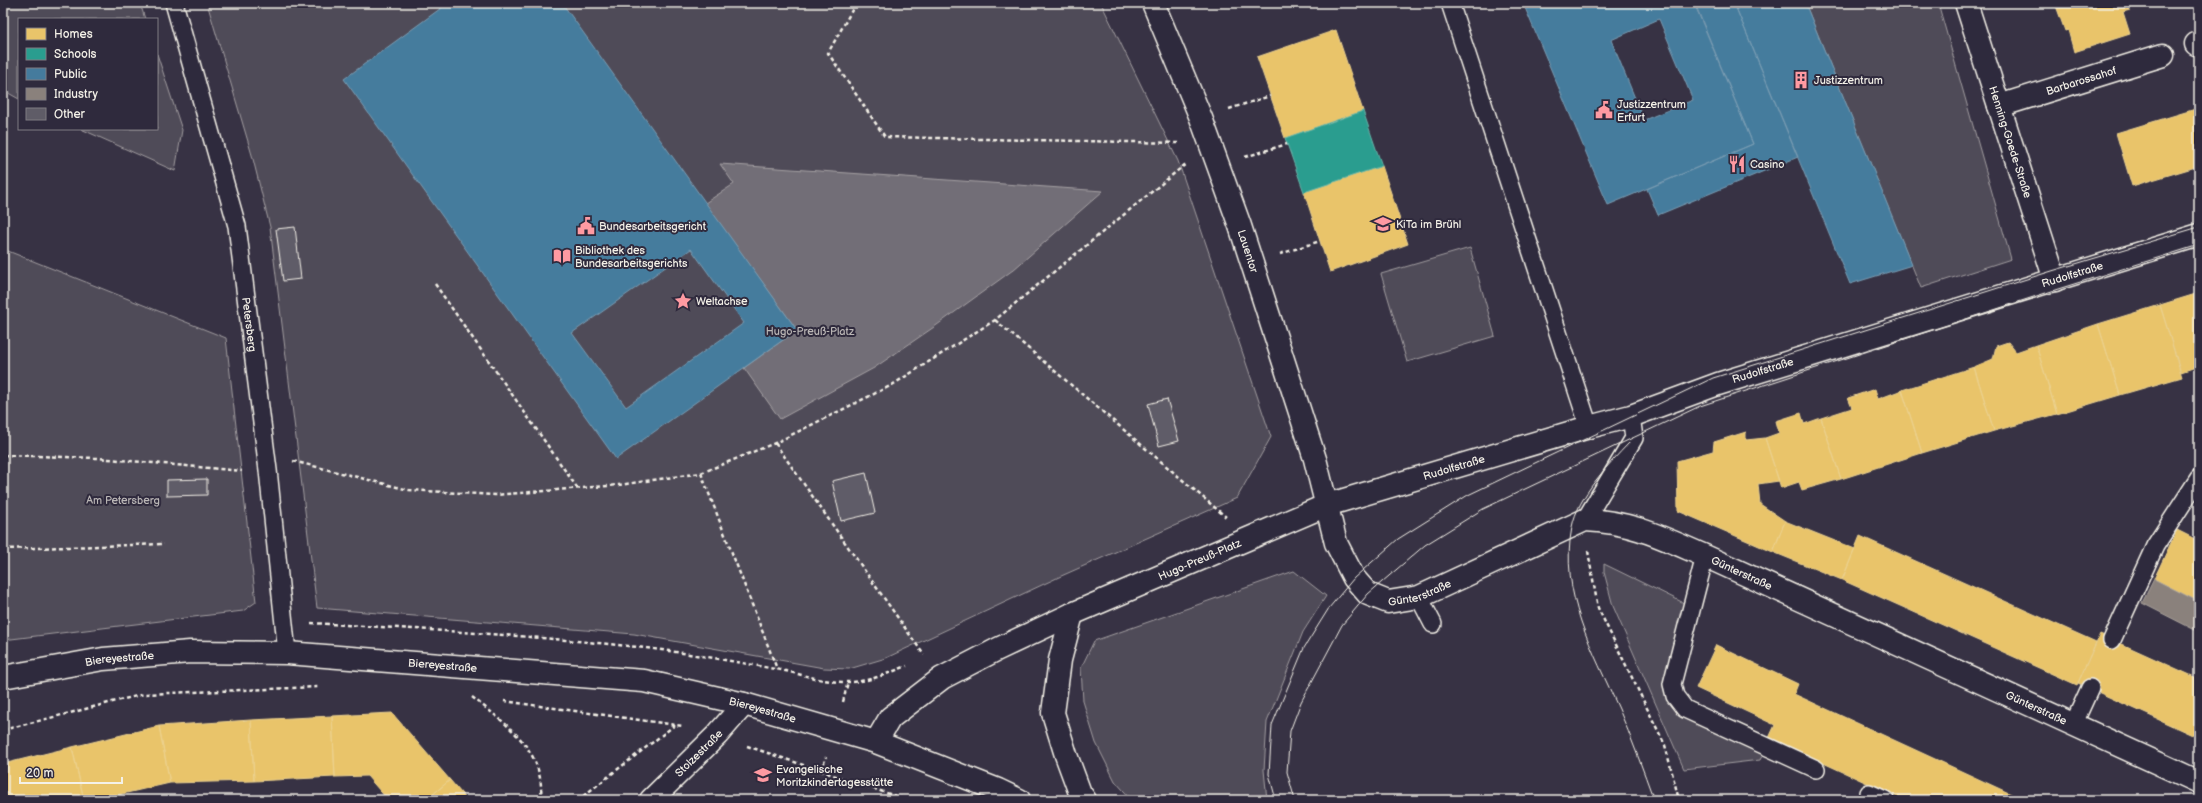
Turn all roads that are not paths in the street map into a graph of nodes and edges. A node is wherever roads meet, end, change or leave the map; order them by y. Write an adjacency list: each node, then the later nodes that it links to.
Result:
1 (174, 3): 19 (lane, Petersberg)
2 (1153, 3): 12 (street, Lauentor)
3 (1450, 3): 10 (lane)
4 (1966, 3): 6 (street, Henning-Goede-Straße)
5 (2163, 55): 6 (street, Barbarossahof)
6 (1999, 106): 8 (street, Henning-Goede-Straße)
7 (2199, 235): 8 (street, Rudolfstraße)
8 (2055, 280): 9 (street, Rudolfstraße)
9 (1631, 416): 10 (street, Rudolfstraße); 13 (lane)
10 (1589, 427): 12 (street, Rudolfstraße)
11 (2199, 478): 18 (lane)
12 (1327, 505): 15 (street, Günterstraße); 16 (street, Hugo-Preuß-Platz)
13 (1586, 520): 14 (street, Günterstraße); 15 (street, Günterstraße)
14 (1705, 556): 23 (street, Günterstraße); 25 (lane)
15 (1419, 596): 17 (lane)
16 (1072, 614): 24 (street, Hugo-Preuß-Platz); 30 (street)
17 (1433, 624)
18 (2112, 640)
19 (287, 653): 20 (street, Biereyestraße); 22 (street, Biereyestraße)
20 (3, 677)
21 (2090, 688): 23 (lane)
22 (744, 704): 24 (street, Biereyestraße); 28 (street, Stolzestraße)
23 (2074, 723): 26 (street, Günterstraße)
24 (876, 742): 29 (street, Biereyestraße)
25 (1816, 769)
26 (2199, 782)
27 (1868, 792): 31 (lane)
28 (651, 800)
29 (1019, 800)
30 (1085, 800)
31 (1885, 800)

